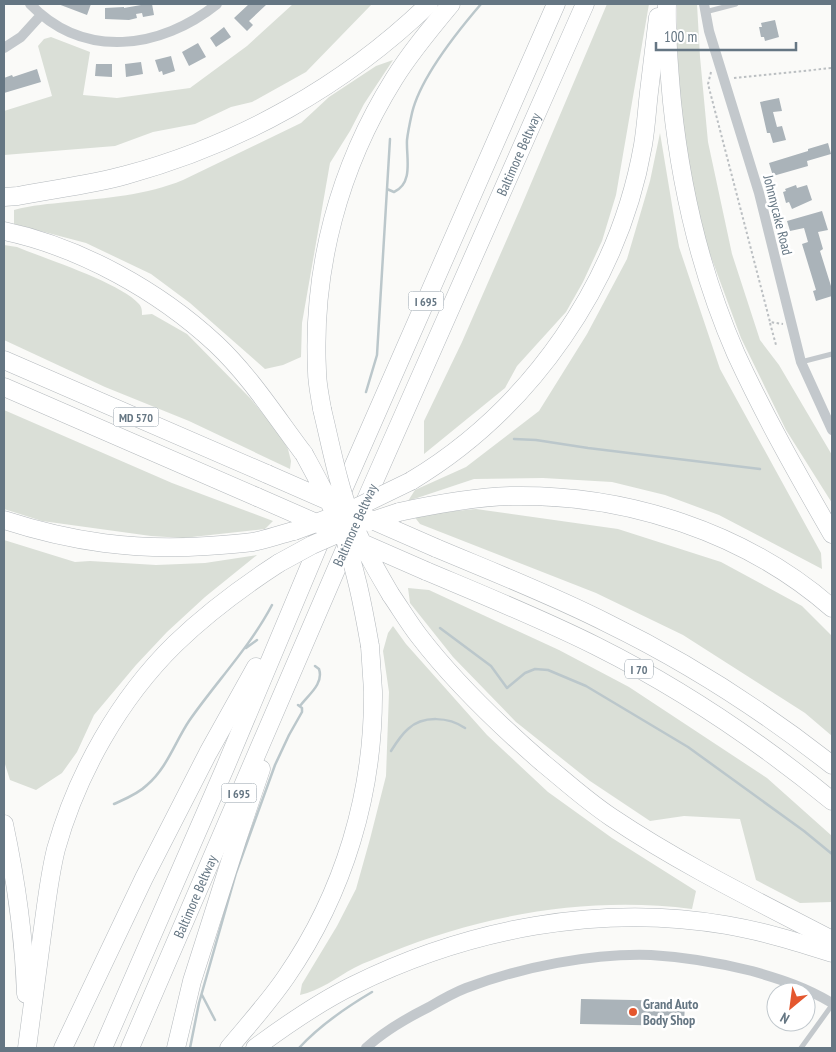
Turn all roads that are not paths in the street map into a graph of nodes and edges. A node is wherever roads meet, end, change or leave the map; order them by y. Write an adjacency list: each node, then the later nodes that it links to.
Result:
1 (30, 4): 11 (street)
2 (218, 4): 11 (street)
3 (429, 4): 13 (highway)
4 (451, 4): 30 (highway, bridge)
5 (556, 4): 25 (highway, Baltimore Beltway / I 695)
6 (585, 4): 24 (highway, Baltimore Beltway / I 695)
7 (659, 4): 22 (highway, bridge)
8 (667, 4): 23 (highway)
9 (736, 4): 10 (lane)
10 (704, 8): 17 (street, Johnnycake Road)
11 (41, 15): 12 (street)
12 (4, 48)
13 (4, 197)
14 (4, 231): 38 (highway, bridge)
15 (832, 354): 17 (lane)
16 (4, 360): 20 (highway, MD 570)
17 (801, 362): 19 (street, Johnnycake Road)
18 (4, 387): 21 (highway, MD 570)
19 (832, 430)
20 (268, 474): 27 (highway, I 70, bridge)
21 (257, 497): 28 (highway, I 70, bridge)
22 (4, 520)
23 (832, 534)
24 (349, 539): 36 (highway, Baltimore Beltway / I 695); 37 (highway)
25 (295, 599): 34 (highway); 35 (highway, Baltimore Beltway / I 695)
26 (832, 608): 33 (highway, bridge)
27 (832, 765)
28 (832, 801)
29 (4, 824): 33 (highway)
30 (832, 940)
31 (832, 953): 39 (highway)
32 (832, 1004): 40 (street); 41 (lane)
33 (26, 1048)
34 (63, 1048)
35 (103, 1048)
36 (130, 1048)
37 (176, 1048)
38 (229, 1048)
39 (255, 1048)
40 (366, 1048)
41 (801, 1048)

